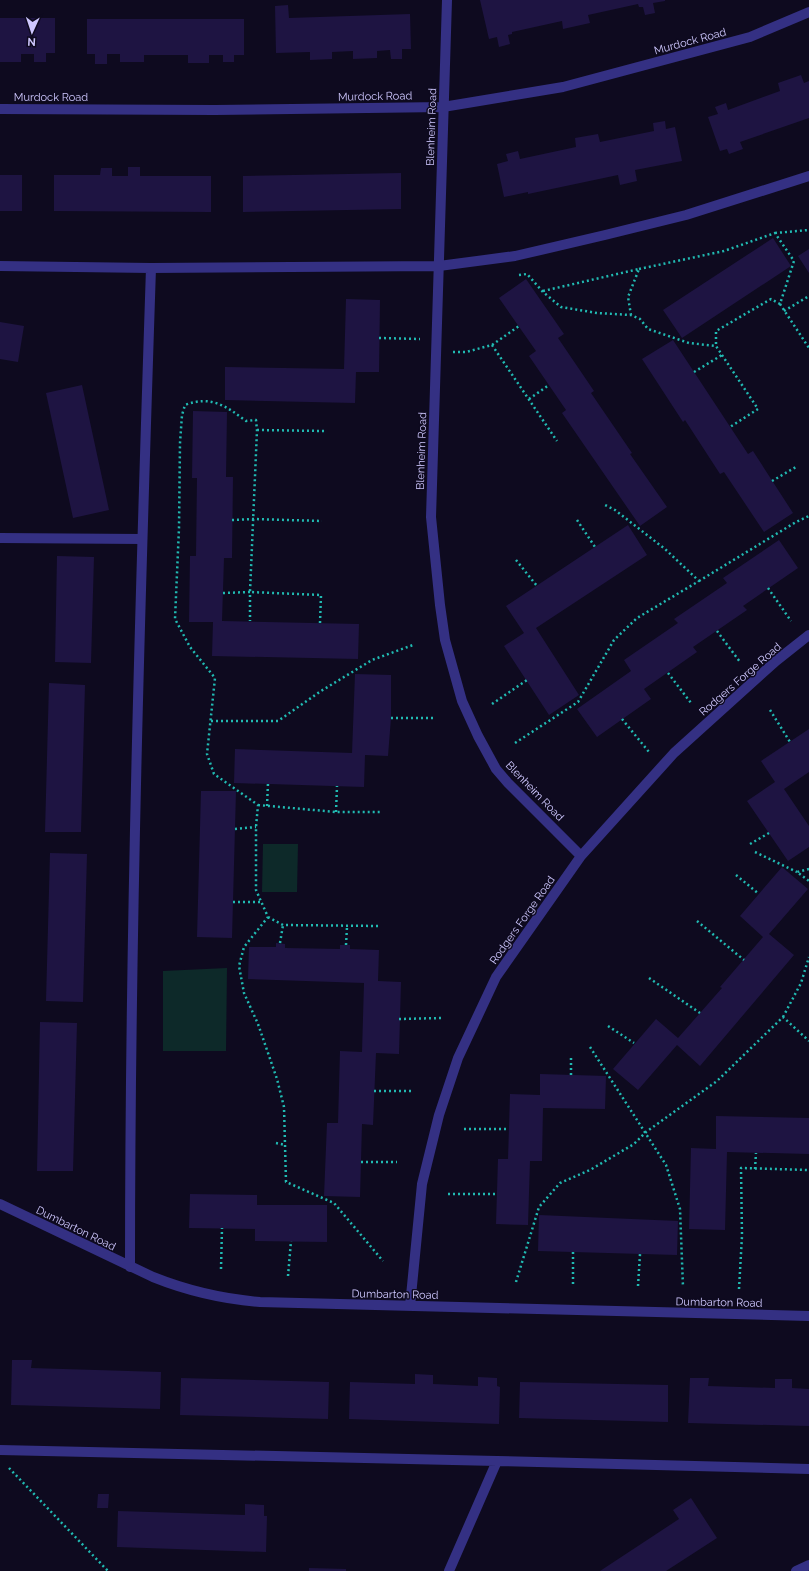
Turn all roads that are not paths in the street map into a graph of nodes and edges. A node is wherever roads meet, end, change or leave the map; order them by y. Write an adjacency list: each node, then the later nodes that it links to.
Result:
1 (447, 0): 3 (street, Blenheim Road)
2 (809, 12): 3 (street, Murdock Road)
3 (443, 107): 4 (street, Murdock Road); 7 (street, Blenheim Road)
4 (0, 109)
5 (809, 176): 7 (street)
6 (0, 266): 8 (street)
7 (439, 266): 8 (street); 12 (street, Blenheim Road)
8 (151, 268): 10 (street)
9 (0, 538): 10 (street)
10 (142, 539): 14 (street)
11 (809, 636): 12 (street, Rodgers Forge Road)
12 (581, 856): 15 (street, Rodgers Forge Road)
13 (0, 1204): 14 (street, Dumbarton Road)
14 (130, 1267): 15 (street, Dumbarton Road)
15 (410, 1306): 16 (street, Dumbarton Road)
16 (809, 1316)
17 (0, 1450): 18 (street)
18 (497, 1461): 19 (street); 21 (street)
19 (809, 1469)
20 (809, 1565): 22 (street)
21 (449, 1571)
22 (796, 1571)

